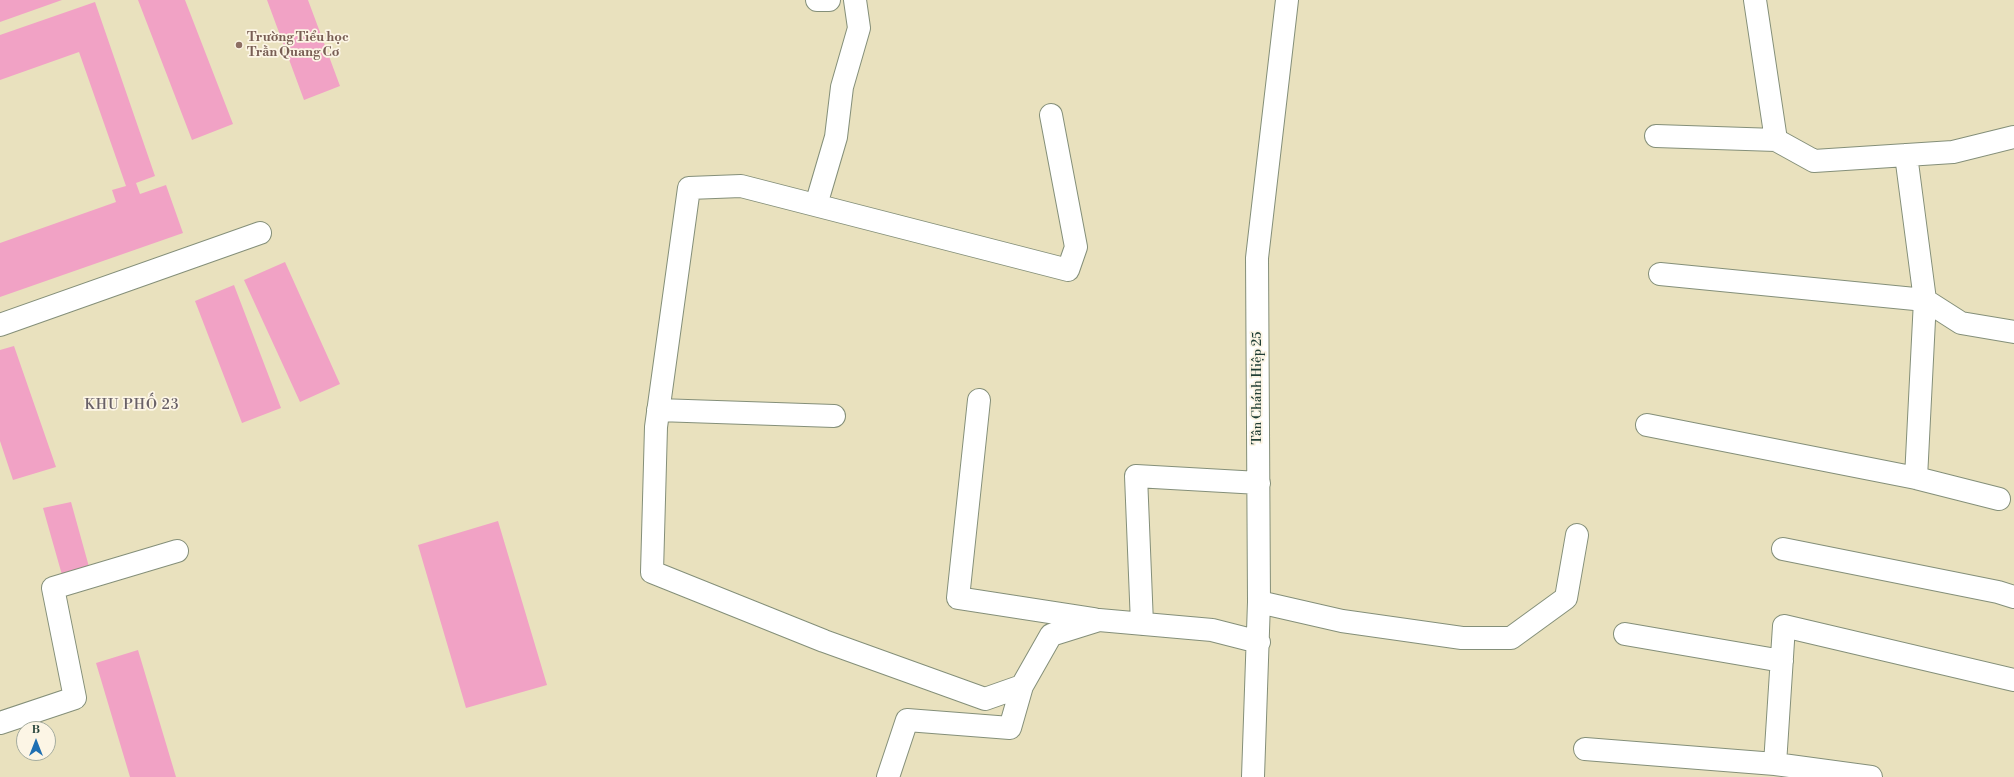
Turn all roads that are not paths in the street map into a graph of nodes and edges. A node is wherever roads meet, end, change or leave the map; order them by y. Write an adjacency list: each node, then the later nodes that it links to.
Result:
1 (817, 0): 2 (street)
2 (830, 0)
3 (855, 0): 11 (street)
4 (1286, 0): 22 (street, Tân Chánh Hiệp 25)
5 (1755, 0): 9 (street)
6 (1051, 115): 11 (street)
7 (1656, 136): 9 (street)
8 (2014, 137): 10 (street)
9 (1776, 140): 10 (street)
10 (1906, 155): 14 (street)
11 (816, 205): 18 (street)
12 (260, 233): 15 (street)
13 (1660, 274): 14 (street)
14 (1925, 300): 16 (street); 21 (street)
15 (0, 325)
16 (2014, 332)
17 (979, 400): 29 (street)
18 (658, 410): 19 (street); 35 (street)
19 (834, 416)
20 (1647, 425): 21 (street)
21 (1916, 478): 23 (street)
22 (1258, 483): 28 (street, Tân Chánh Hiệp 25); 30 (street)
23 (1999, 499)
24 (1577, 535): 28 (street)
25 (1783, 549): 27 (street)
26 (177, 552): 36 (street)
27 (2014, 598)
28 (1259, 602): 32 (street, Tân Chánh Hiệp 25)
29 (1099, 620): 30 (street); 35 (street)
30 (1142, 624): 32 (street)
31 (1625, 634): 33 (street)
32 (1258, 642): 40 (street, Tân Chánh Hiệp 25)
33 (1782, 661): 34 (street); 38 (street)
34 (2014, 680)
35 (1022, 686): 39 (street)
36 (0, 723)
37 (1585, 749): 38 (street)
38 (1775, 764): 41 (street)
39 (888, 777)
40 (1253, 777)
41 (1871, 777)

